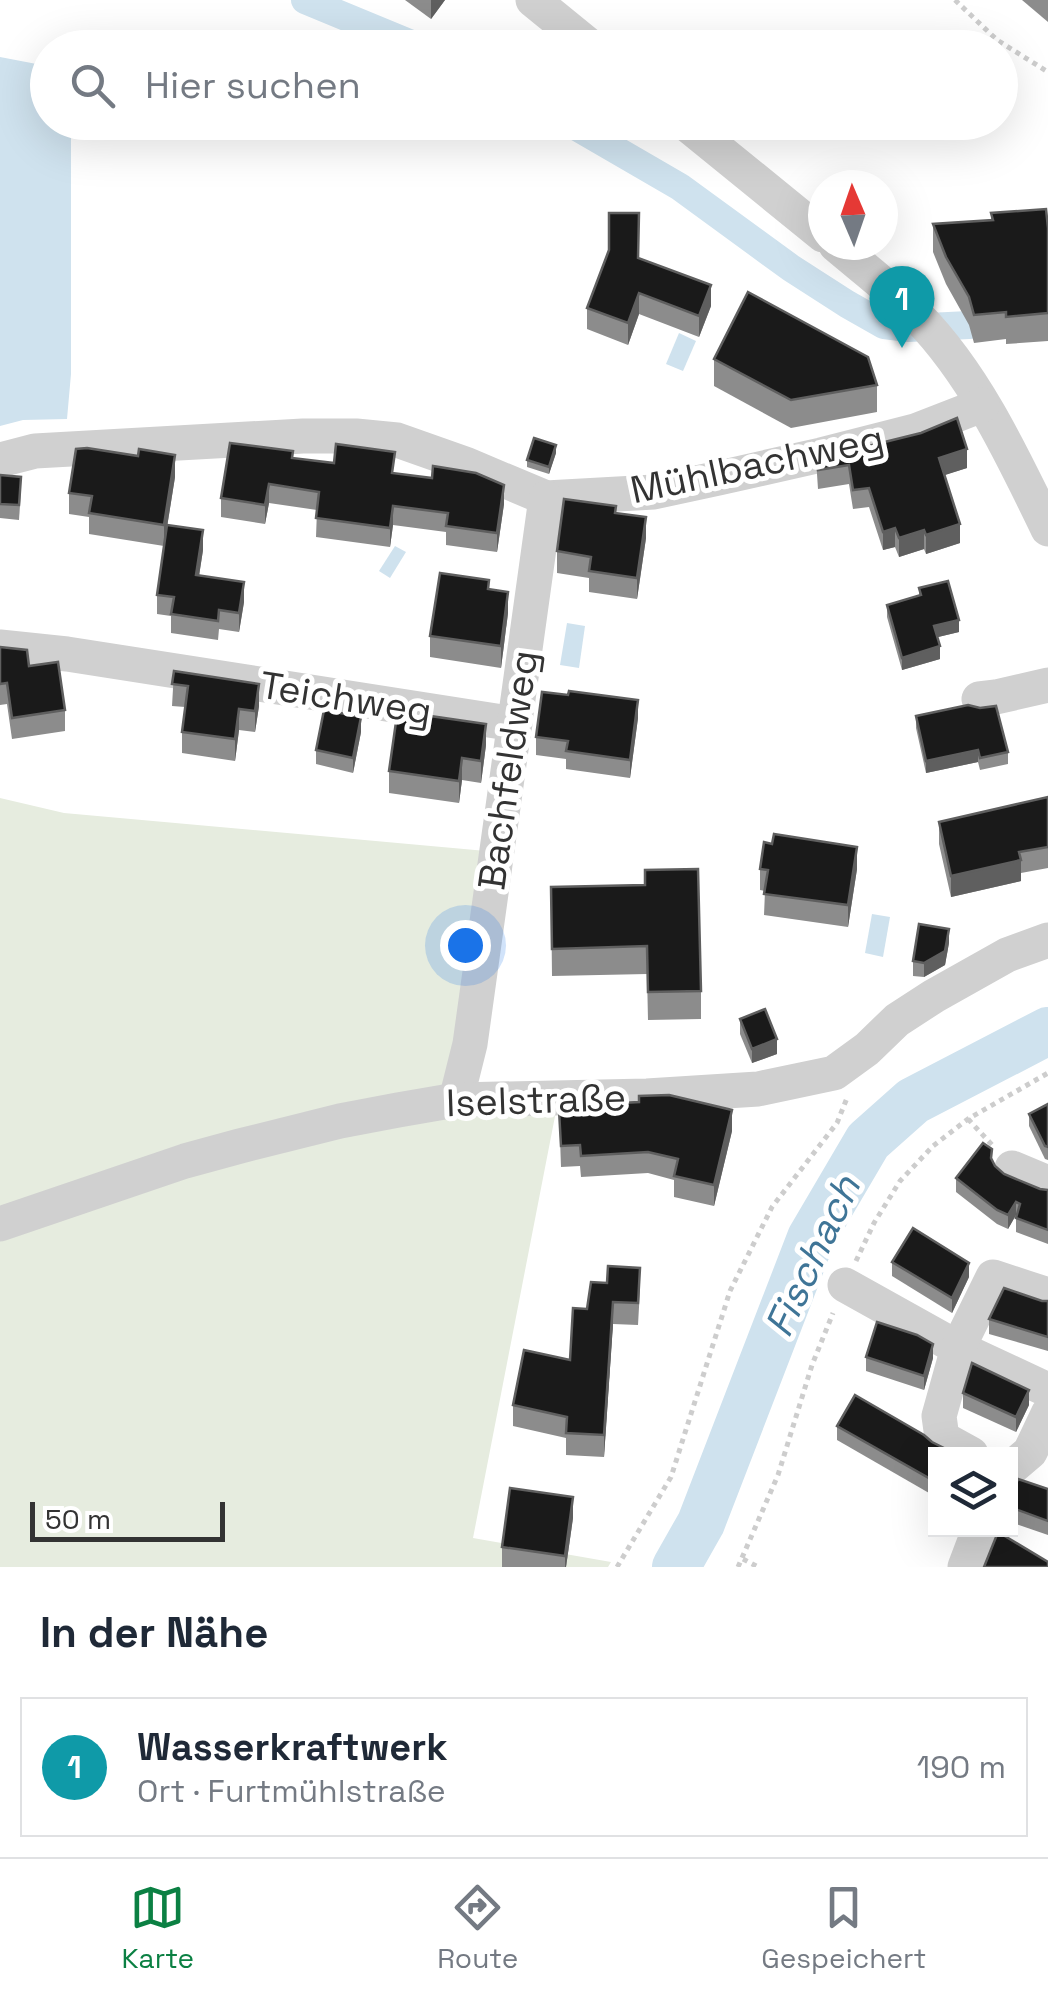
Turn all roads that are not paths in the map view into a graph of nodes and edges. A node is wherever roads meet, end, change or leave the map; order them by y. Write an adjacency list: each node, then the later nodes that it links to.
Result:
1 (533, 0): 2 (street)
2 (570, 30)
3 (706, 140): 4 (street)
4 (808, 223)
5 (853, 260): 6 (street)
6 (982, 404): 8 (street, Mühlbachweg); 9 (street)
7 (0, 460): 8 (street, Mühlbachweg)
8 (546, 498): 13 (street, Bachfeldweg)
9 (1048, 529)
10 (0, 646): 13 (street, Teichweg)
11 (1048, 684): 12 (street)
12 (980, 699)
13 (514, 724): 15 (street, Bachfeldweg)
14 (1048, 940): 15 (street, Iselstraße)
15 (456, 1100): 18 (street, Iselstraße)
16 (1012, 1168): 17 (street)
17 (1048, 1184)
18 (0, 1224)
19 (844, 1285): 21 (street)
20 (1048, 1295): 21 (street)
21 (958, 1348): 22 (street); 24 (street)
22 (1048, 1390)
23 (1048, 1414): 25 (street)
24 (958, 1447)
25 (1018, 1462)
26 (976, 1537): 27 (street)
27 (964, 1567)

